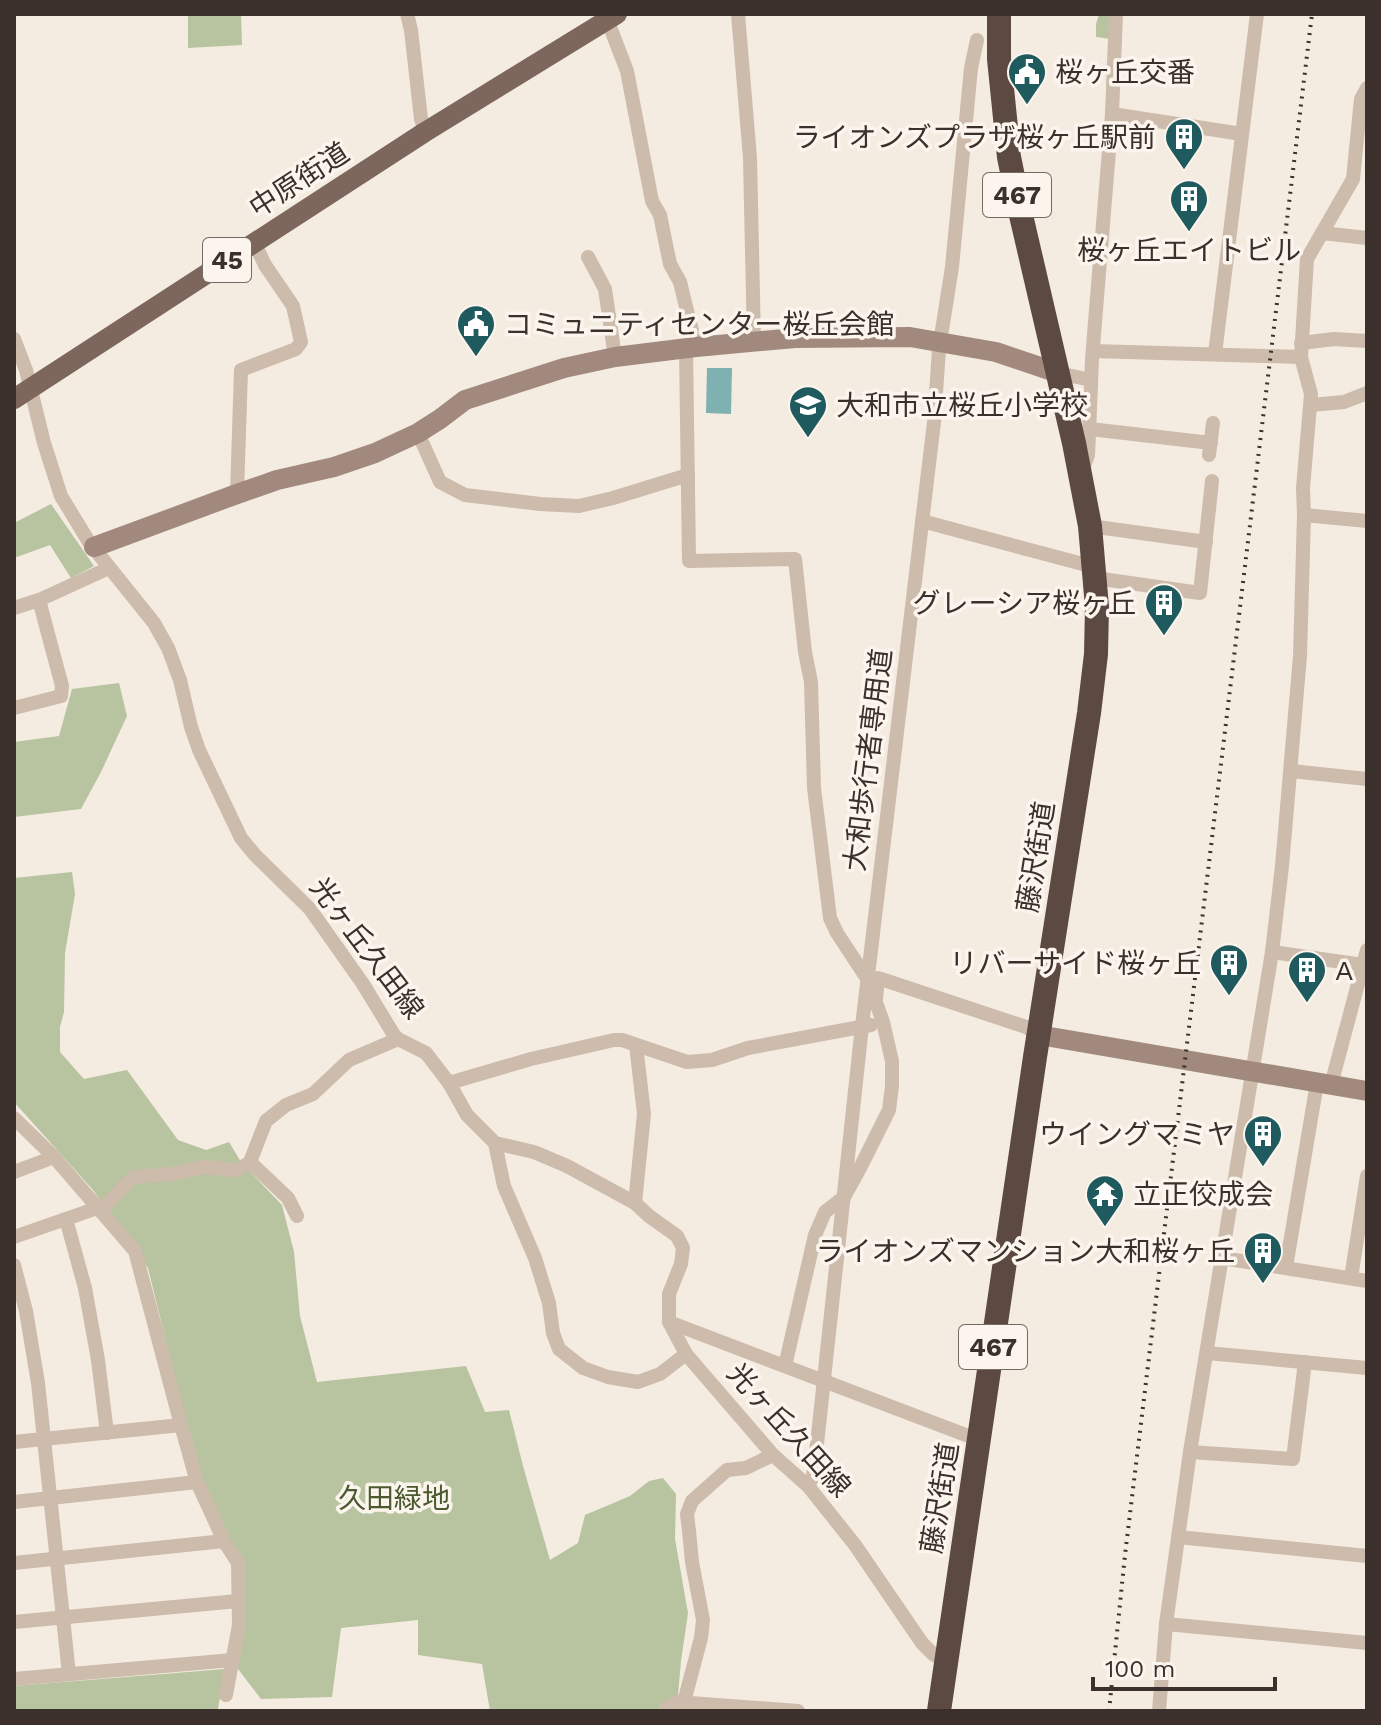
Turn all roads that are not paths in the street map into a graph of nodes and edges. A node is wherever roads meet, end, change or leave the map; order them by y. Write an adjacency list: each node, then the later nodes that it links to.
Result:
1 (407, 14): 10 (street)
2 (738, 14): 17 (street)
3 (999, 14): 25 (highway, 藤沢街道 / 467)
4 (1116, 14): 9 (street)
5 (1257, 14): 11 (street)
6 (609, 16): 10 (main road, 中原街道 / 45); 20 (street)
7 (977, 40): 18 (street, 大和歩行者専用道)
8 (1367, 88): 12 (street)
9 (1112, 114): 11 (street); 22 (street)
10 (425, 132): 14 (main road, 中原街道 / 45)
11 (1242, 134): 23 (street)
12 (1322, 233): 13 (street); 21 (street)
13 (1367, 238)
14 (254, 242): 28 (main road, 中原街道 / 45); 36 (street)
15 (588, 257): 24 (street)
16 (14, 339): 28 (street, 光ヶ丘久田線)
17 (754, 341): 18 (street); 20 (street)
18 (940, 341): 25 (street); 38 (street, 大和歩行者専用道)
19 (1367, 341): 21 (street)
20 (691, 348): 24 (street); 33 (street)
21 (1301, 350): 23 (street); 29 (street)
22 (1093, 351): 23 (street); 26 (street)
23 (1215, 354)
24 (615, 357): 32 (street)
25 (1058, 373): 26 (street); 34 (highway, 藤沢街道 / 467)
26 (1091, 380): 31 (street)
27 (1367, 393): 29 (street)
28 (22, 394): 42 (street, 光ヶ丘久田線)
29 (1311, 405): 37 (street)
30 (1213, 423): 31 (street)
31 (1090, 429): 34 (street)
32 (418, 433): 33 (street); 36 (street)
33 (688, 475): 53 (street)
34 (1080, 477): 40 (highway, 藤沢街道 / 467)
35 (1212, 481): 41 (street)
36 (237, 494): 42 (street)
37 (1304, 515): 39 (street); 48 (street)
38 (922, 521): 44 (street); 53 (street, 大和歩行者専用道)
39 (1367, 521)
40 (1090, 526): 41 (street); 44 (highway, 藤沢街道 / 467)
41 (1206, 542): 44 (street)
42 (94, 547): 43 (street, 光ヶ丘久田線)
43 (109, 568): 45 (street); 59 (street, 光ヶ丘久田線)
44 (1094, 572): 58 (highway, 藤沢街道 / 467)
45 (39, 600): 46 (street); 47 (street)
46 (14, 608)
47 (14, 708)
48 (1291, 771): 49 (street); 51 (street)
49 (1367, 779)
50 (1367, 950): 52 (street)
51 (1272, 952): 52 (street); 61 (street)
52 (1363, 965): 54 (street)
53 (868, 980): 55 (street); 57 (street, 大和歩行者専用道)
54 (1360, 1000): 63 (street)
55 (875, 1001): 56 (street); 58 (street)
56 (883, 1022): 57 (street); 71 (street)
57 (862, 1026): 60 (street); 71 (street, 大和歩行者専用道)
58 (1039, 1035): 61 (street); 92 (highway, 藤沢街道 / 467)
59 (398, 1039): 62 (street, 光ヶ丘久田線); 68 (street)
60 (636, 1045): 62 (street); 72 (street)
61 (1251, 1072): 63 (street); 77 (street)
62 (449, 1083): 66 (street, 光ヶ丘久田線)
63 (1324, 1084): 64 (street); 79 (street)
64 (1367, 1091)
65 (14, 1118): 67 (street)
66 (495, 1143): 72 (street); 84 (street)
67 (54, 1157): 69 (street); 73 (street)
68 (250, 1162): 73 (street); 74 (street)
69 (14, 1172)
70 (1367, 1176): 80 (street)
71 (844, 1197): 86 (street); 88 (street, 大和歩行者専用道)
72 (635, 1203): 82 (street)
73 (99, 1207): 75 (street); 89 (street)
74 (297, 1216)
75 (66, 1219): 76 (street); 90 (street)
76 (14, 1237)
77 (1222, 1258): 79 (street); 83 (street)
78 (14, 1265): 91 (street)
79 (1286, 1267): 80 (street)
80 (1351, 1278): 81 (street)
81 (1367, 1281)
82 (669, 1322): 84 (street, 光ヶ丘久田線); 86 (street)
83 (1207, 1353): 85 (street); 94 (street)
84 (686, 1354): 95 (street, 光ヶ丘久田線)
85 (1305, 1362): 87 (street); 94 (street)
86 (785, 1366): 88 (street)
87 (1367, 1368)
88 (824, 1381): 92 (street); 97 (street, 大和歩行者専用道)
89 (181, 1425): 90 (street); 96 (street)
90 (107, 1433): 91 (street)
91 (44, 1439): 93 (street); 98 (street)
92 (979, 1440): 111 (highway, 藤沢街道 / 467)
93 (14, 1442)
94 (1190, 1452): 100 (street)
95 (773, 1455): 97 (street, 光ヶ丘久田線); 115 (street)
96 (197, 1482): 98 (street); 101 (street)
97 (808, 1486): 111 (street, 光ヶ丘久田線)
98 (50, 1498): 99 (street); 103 (street)
99 (14, 1502)
100 (1178, 1537): 102 (street); 108 (street)
101 (224, 1541): 103 (street); 105 (street)
102 (1367, 1556)
103 (57, 1559): 104 (street); 106 (street)
104 (14, 1563)
105 (238, 1601): 106 (street); 110 (street)
106 (63, 1618): 107 (street); 112 (street)
107 (14, 1622)
108 (1166, 1624): 109 (street); 119 (street)
109 (1367, 1643)
110 (233, 1660): 112 (street); 114 (street)
111 (946, 1660): 118 (highway, 藤沢街道 / 467)
112 (69, 1674): 113 (street)
113 (14, 1679)
114 (226, 1695)
115 (684, 1702): 116 (street); 117 (street)
116 (666, 1711)
117 (798, 1711)
118 (939, 1711)
119 (1159, 1711)

